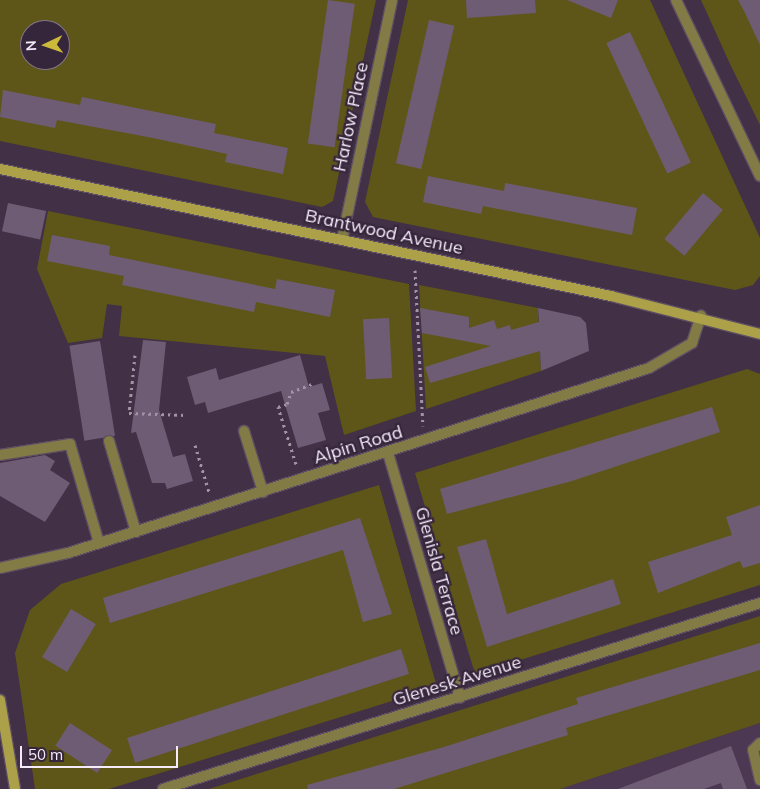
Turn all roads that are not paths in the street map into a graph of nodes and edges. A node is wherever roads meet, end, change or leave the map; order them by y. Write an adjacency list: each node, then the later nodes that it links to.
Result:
1 (392, 0): 5 (street, Harlow Place)
2 (676, 0): 4 (street)
3 (0, 169): 5 (street, Brantwood Avenue)
4 (760, 176)
5 (342, 240): 6 (street, Brantwood Avenue)
6 (701, 316): 7 (street, Brantwood Avenue); 10 (street, Alpin Road)
7 (760, 334)
8 (244, 430): 12 (street)
9 (109, 441): 13 (street)
10 (388, 453): 12 (street, Alpin Road); 17 (street, Glenisla Terrace)
11 (0, 455): 14 (street)
12 (263, 492): 13 (street, Alpin Road)
13 (136, 532): 14 (street, Alpin Road)
14 (99, 543): 15 (street, Alpin Road)
15 (0, 568)
16 (760, 602): 17 (street, Glenesk Avenue)
17 (460, 698): 22 (street, Glenesk Avenue)
18 (0, 700): 21 (street)
19 (760, 743): 20 (street)
20 (760, 780)
21 (15, 789)
22 (163, 789)

